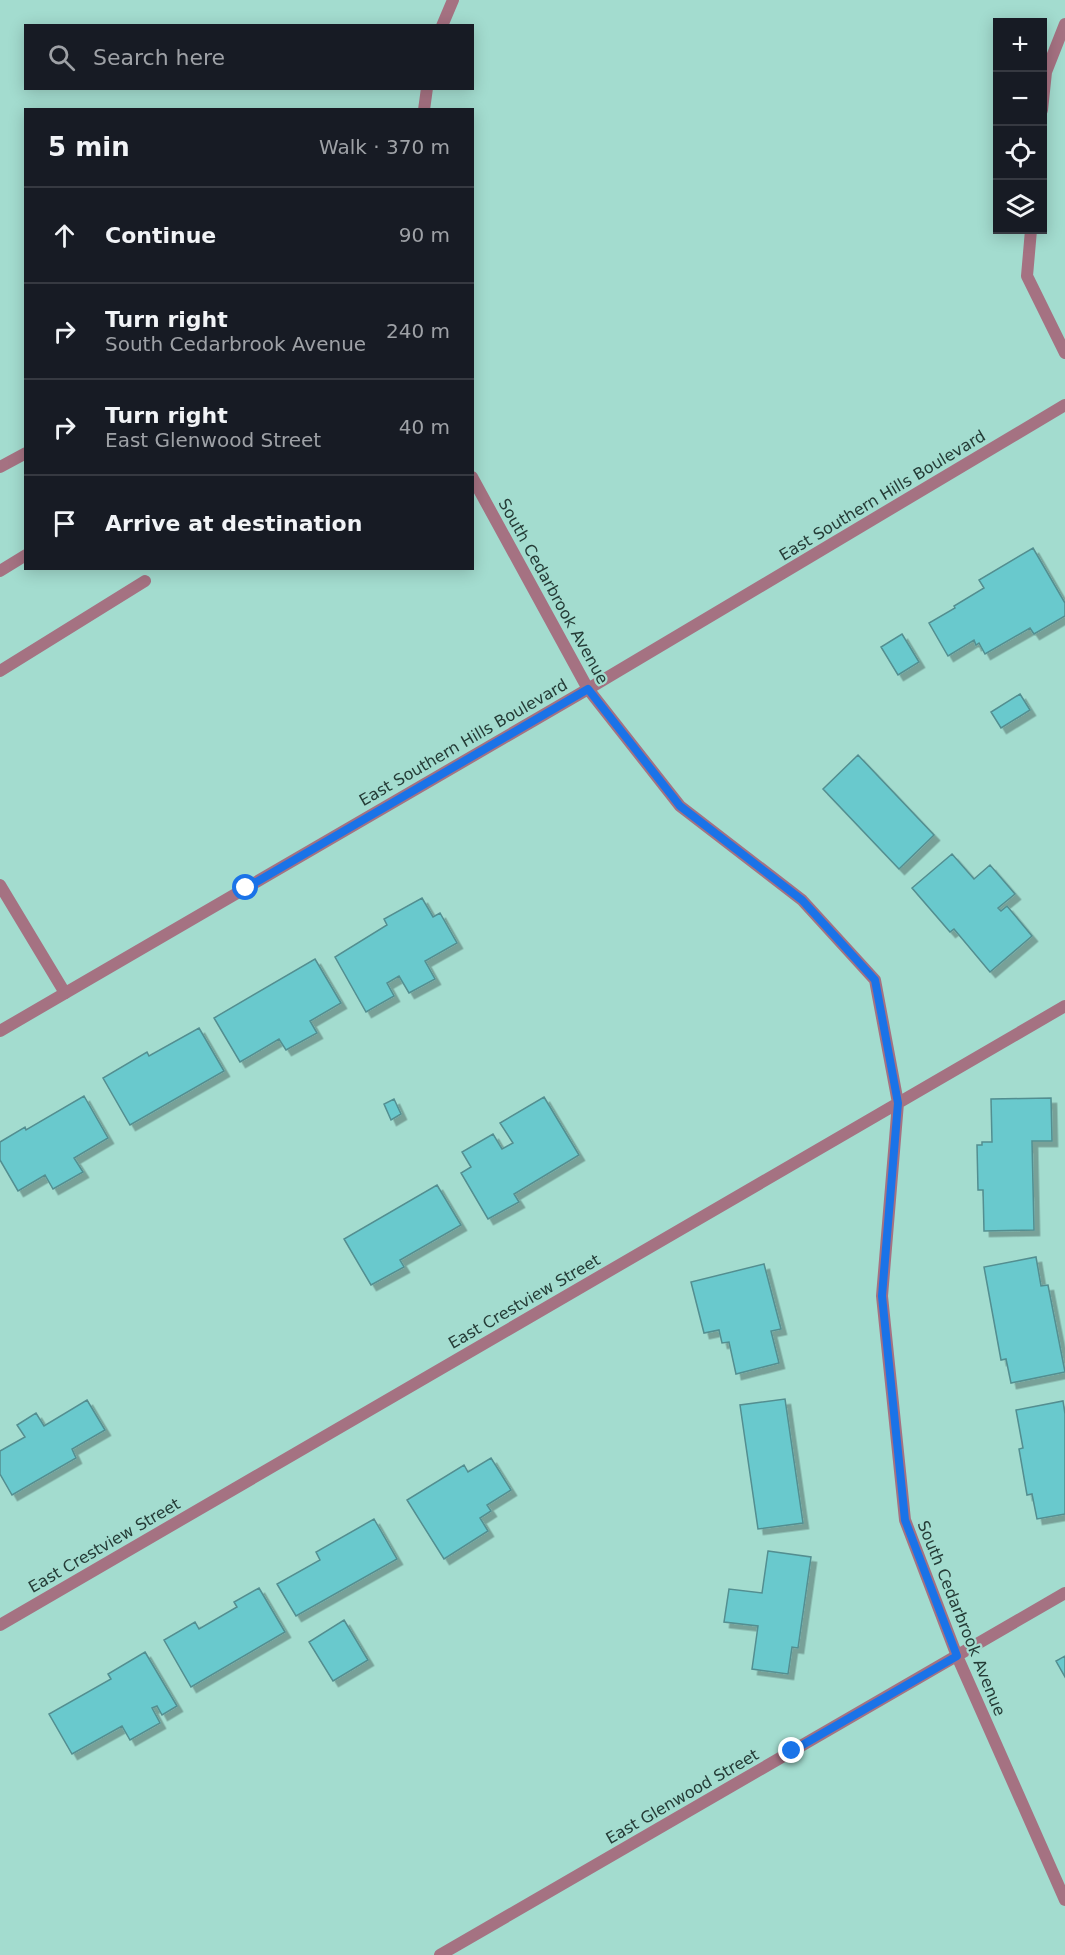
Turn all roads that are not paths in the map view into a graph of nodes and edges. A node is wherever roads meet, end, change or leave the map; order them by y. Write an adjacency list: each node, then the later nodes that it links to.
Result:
1 (453, 0): 2 (street)
2 (443, 24)
3 (1065, 24): 4 (street)
4 (1046, 72)
5 (427, 90): 6 (street)
6 (424, 108)
7 (1031, 234): 8 (street)
8 (1065, 353)
9 (1065, 405): 17 (street, East Southern Hills Boulevard)
10 (24, 454): 11 (street)
11 (0, 467)
12 (474, 481): 17 (street, South Cedarbrook Avenue)
13 (24, 556): 14 (street)
14 (0, 571)
15 (145, 582): 16 (street)
16 (0, 671)
17 (588, 689): 19 (street, East Southern Hills Boulevard); 22 (street, South Cedarbrook Avenue)
18 (0, 885): 19 (street)
19 (65, 993): 21 (street, East Southern Hills Boulevard)
20 (1065, 1006): 22 (street, East Crestview Street)
21 (0, 1031)
22 (898, 1103): 24 (street, East Crestview Street); 25 (street, South Cedarbrook Avenue)
23 (1065, 1593): 25 (street, East Glenwood Street)
24 (0, 1625)
25 (957, 1656): 26 (street, South Cedarbrook Avenue); 27 (street, East Glenwood Street)
26 (1065, 1900)
27 (440, 1955)

